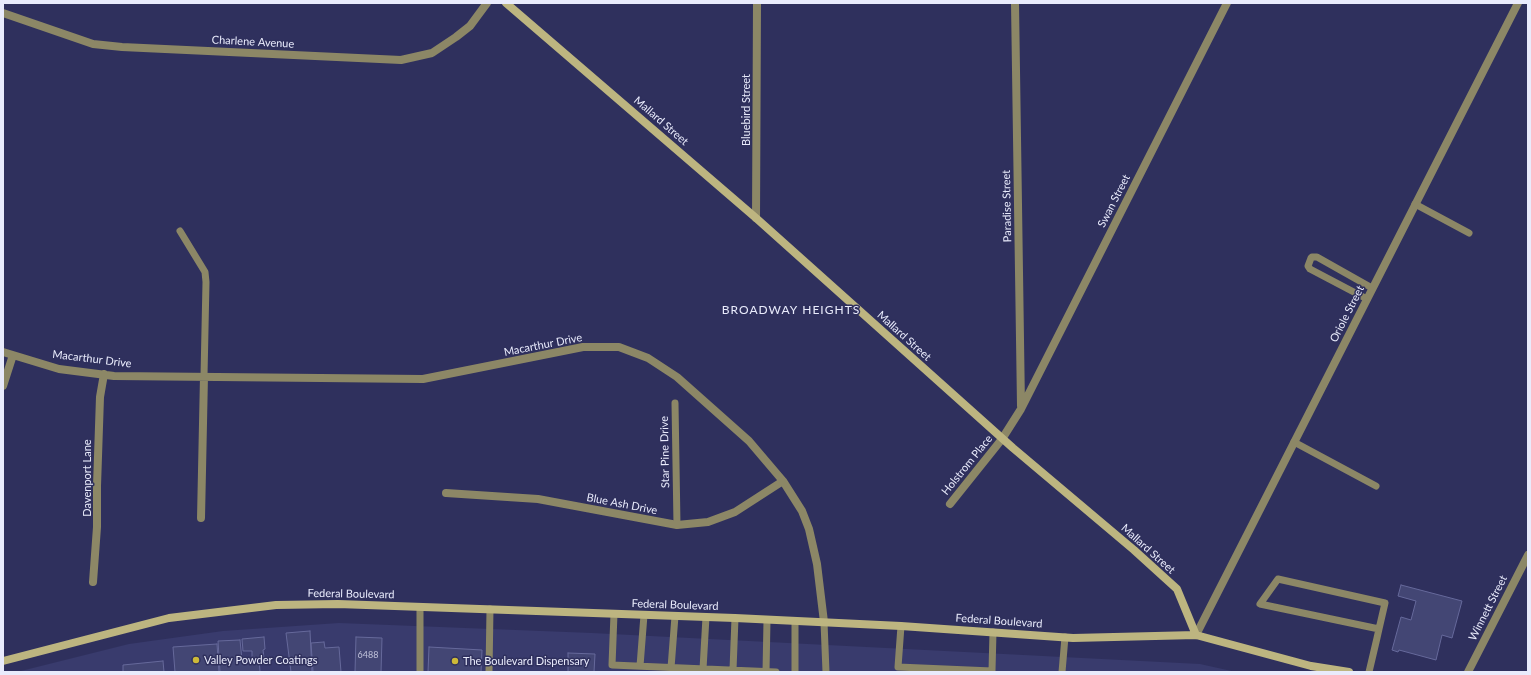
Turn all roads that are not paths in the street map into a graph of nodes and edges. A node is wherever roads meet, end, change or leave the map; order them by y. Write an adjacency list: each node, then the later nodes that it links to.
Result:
1 (487, 3): 7 (street, Charlene Avenue)
2 (506, 3): 9 (main road, Mallard Street)
3 (757, 3): 9 (street, Bluebird Street)
4 (1014, 3): 20 (street, Paradise Street)
5 (1227, 3): 20 (street, Swan Street)
6 (1518, 3): 8 (street, Oriole Street)
7 (3, 13)
8 (1415, 204): 11 (lane); 12 (street, Oriole Street)
9 (756, 218): 21 (main road, Mallard Street)
10 (180, 231): 17 (lane)
11 (1469, 233)
12 (1372, 288): 13 (street, Oriole Street); 13 (lane)
13 (1367, 299): 22 (street, Oriole Street)
14 (3, 352): 15 (street, Macarthur Drive)
15 (13, 355): 16 (street, Macarthur Drive); 18 (street)
16 (104, 374): 17 (street, Macarthur Drive); 30 (street, Davenport Lane)
17 (204, 376): 23 (street, Macarthur Drive); 27 (street)
18 (3, 386)
19 (675, 403): 28 (lane, Star Pine Drive)
20 (1021, 408): 21 (street, Swan Street)
21 (1002, 438): 26 (street, Holstrom Place); 44 (main road, Mallard Street)
22 (1294, 442): 24 (lane); 44 (street, Oriole Street)
23 (783, 481): 28 (street, Blue Ash Drive); 40 (street, Macarthur Drive)
24 (1376, 486)
25 (446, 493): 28 (street, Blue Ash Drive)
26 (950, 504)
27 (201, 518)
28 (677, 525)
29 (1528, 554): 61 (street, Winnett Street)
30 (93, 582)
31 (420, 607): 32 (main road, Federal Boulevard); 46 (main road, Federal Boulevard); 52 (lane)
32 (490, 609): 33 (main road, Federal Boulevard); 53 (lane)
33 (614, 614): 34 (main road, Federal Boulevard); 47 (lane)
34 (644, 615): 35 (main road, Federal Boulevard); 47 (lane)
35 (675, 616): 36 (main road, Federal Boulevard); 48 (lane)
36 (706, 617): 37 (main road, Federal Boulevard); 49 (lane)
37 (735, 618): 38 (main road, Federal Boulevard); 51 (lane)
38 (767, 620): 39 (main road, Federal Boulevard); 54 (lane)
39 (795, 621): 40 (main road, Federal Boulevard); 56 (lane)
40 (824, 622): 41 (main road, Federal Boulevard); 57 (lane)
41 (900, 626): 43 (main road, Federal Boulevard); 43 (lane)
42 (1379, 629): 42 (lane); 60 (lane)
43 (993, 632): 45 (main road, Federal Boulevard)
44 (1196, 635): 45 (main road, Federal Boulevard); 50 (main road, Federal Boulevard)
45 (1064, 637): 58 (lane)
46 (3, 661)
47 (640, 666): 48 (lane)
48 (672, 668): 49 (lane)
49 (702, 669): 51 (lane)
50 (1311, 669): 59 (main road, Federal Boulevard)
51 (733, 670): 54 (lane)
52 (420, 672)
53 (489, 672)
54 (766, 672): 55 (lane)
55 (776, 672)
56 (795, 672)
57 (826, 672)
58 (1062, 672)
59 (1349, 672)
60 (1369, 672)
61 (1468, 672)

